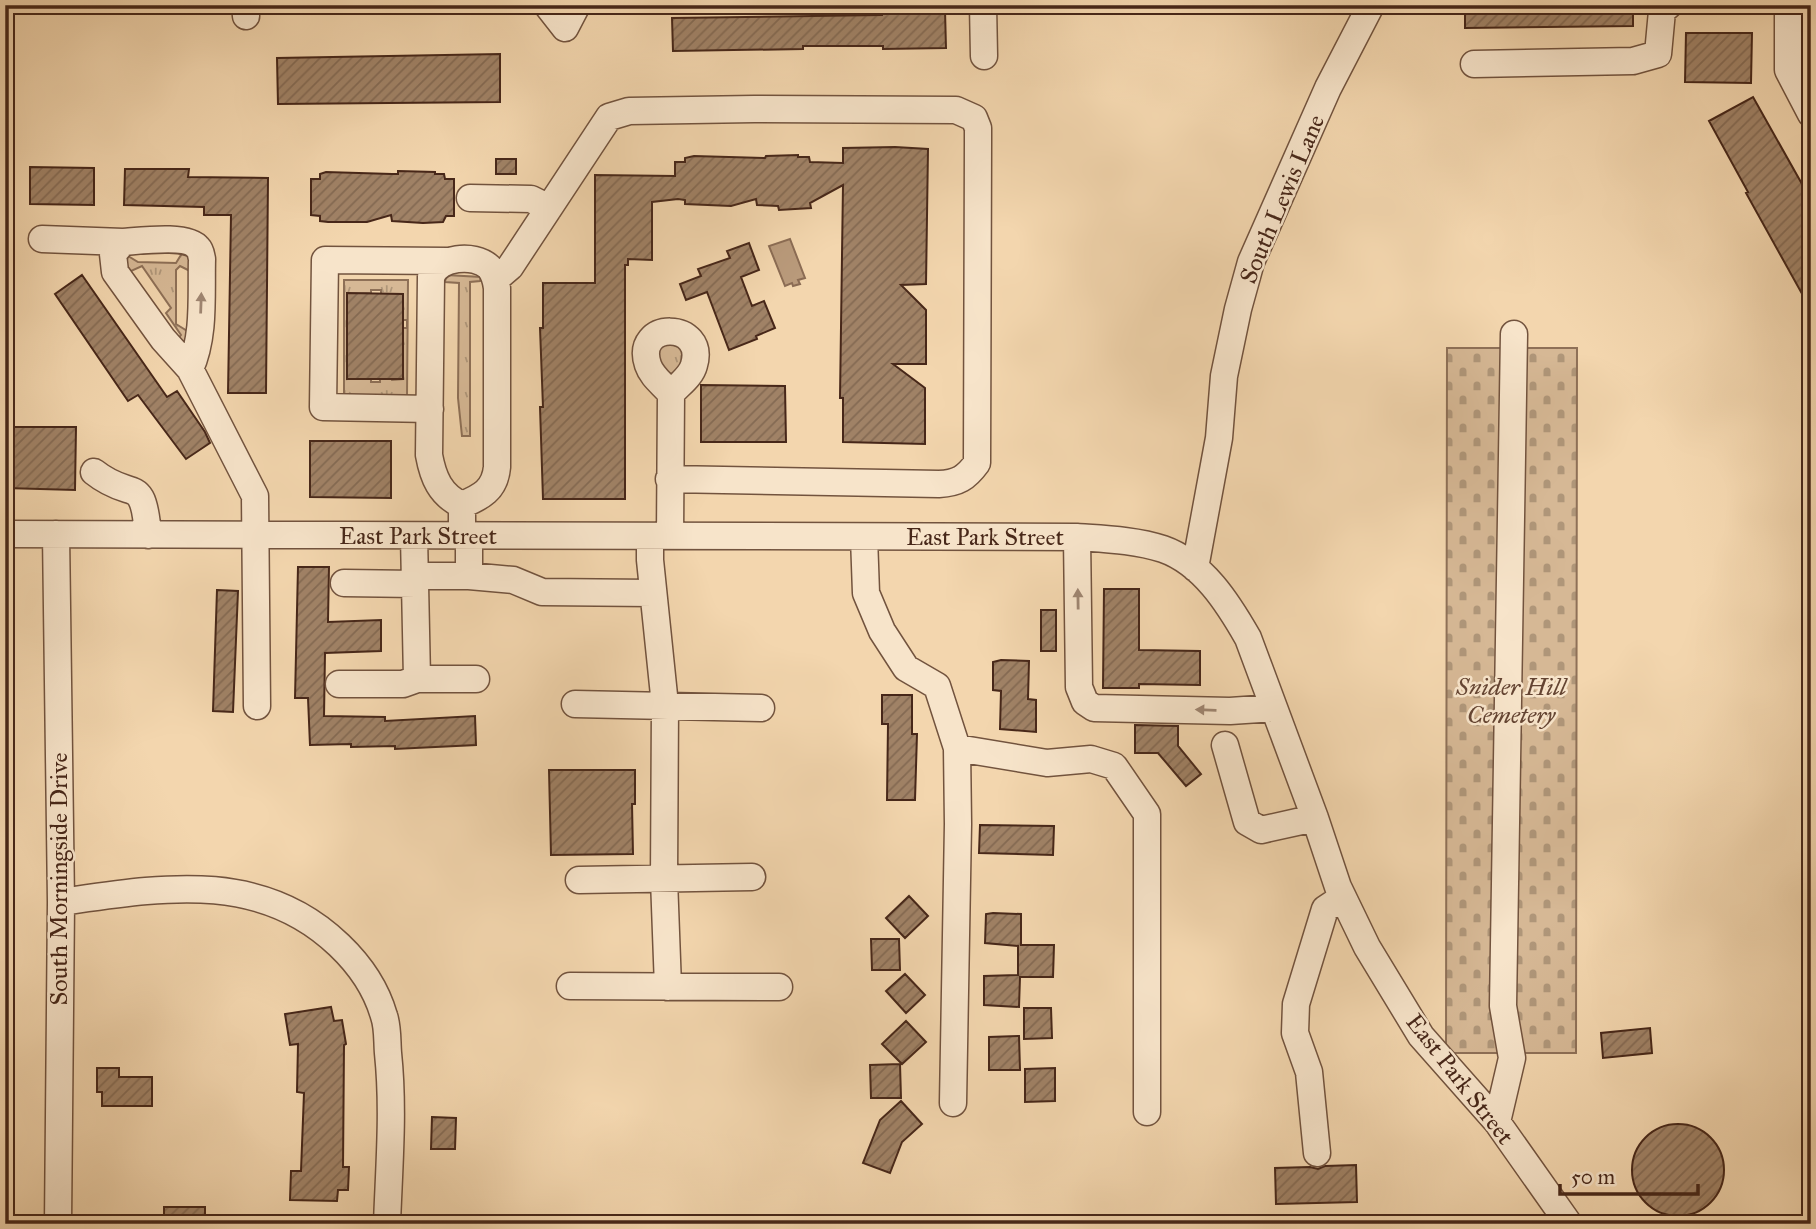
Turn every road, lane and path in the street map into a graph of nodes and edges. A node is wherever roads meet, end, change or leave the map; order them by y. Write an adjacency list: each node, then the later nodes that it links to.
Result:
1 (983, 5): 7 (street)
2 (1371, 5): 32 (street, South Lewis Lane)
3 (1669, 5): 8 (street)
4 (1788, 5): 9 (street)
5 (577, 6): 6 (street)
6 (547, 7)
7 (984, 56)
8 (1474, 64)
9 (1811, 114)
10 (470, 198): 11 (street)
11 (549, 208): 15 (street); 21 (street)
12 (42, 239): 13 (street)
13 (123, 242): 17 (street); 17 (street, one-way to 13)
14 (447, 261): 15 (street); 19 (street); 19 (street)
15 (495, 279): 22 (street)
16 (1514, 334): 58 (street)
17 (190, 369): 26 (street)
18 (671, 394): 21 (street)
19 (430, 409): 22 (street)
20 (94, 472): 25 (street)
21 (669, 479): 29 (street)
22 (462, 505): 28 (street)
23 (5, 534): 24 (street, East Park Street)
24 (56, 534): 25 (street, East Park Street); 52 (street, South Morningside Drive)
25 (148, 534): 26 (street, East Park Street)
26 (256, 535): 27 (street, East Park Street); 42 (street)
27 (414, 536): 28 (street, East Park Street); 34 (street)
28 (465, 536): 29 (street, East Park Street); 33 (street)
29 (660, 536): 30 (street, East Park Street); 36 (street)
30 (864, 537): 31 (street, East Park Street); 46 (street)
31 (1077, 537): 32 (street, East Park Street); 44 (street, one-way to 31)
32 (1195, 568): 44 (street, East Park Street)
33 (469, 576): 34 (street); 36 (street)
34 (415, 580): 35 (street); 37 (street)
35 (344, 583)
36 (653, 593): 41 (street)
37 (417, 679): 38 (street); 39 (street)
38 (476, 679)
39 (340, 684)
40 (575, 704): 41 (street)
41 (665, 705): 43 (street); 49 (street)
42 (257, 706)
43 (761, 708)
44 (1274, 708): 47 (street, East Park Street)
45 (1226, 745): 47 (street)
46 (957, 748): 56 (street); 57 (street)
47 (1315, 818): 51 (street, East Park Street)
48 (752, 877): 49 (street)
49 (664, 879): 50 (street); 54 (street)
50 (579, 880)
51 (1343, 897): 58 (street, East Park Street); 59 (street)
52 (61, 902): 60 (street, South Morningside Drive); 61 (street)
53 (570, 986): 54 (street)
54 (668, 987): 55 (street)
55 (779, 987)
56 (953, 1103)
57 (1147, 1112)
58 (1497, 1122): 62 (street, East Park Street)
59 (1317, 1153)
60 (58, 1224)
61 (387, 1224)
62 (1569, 1224)

